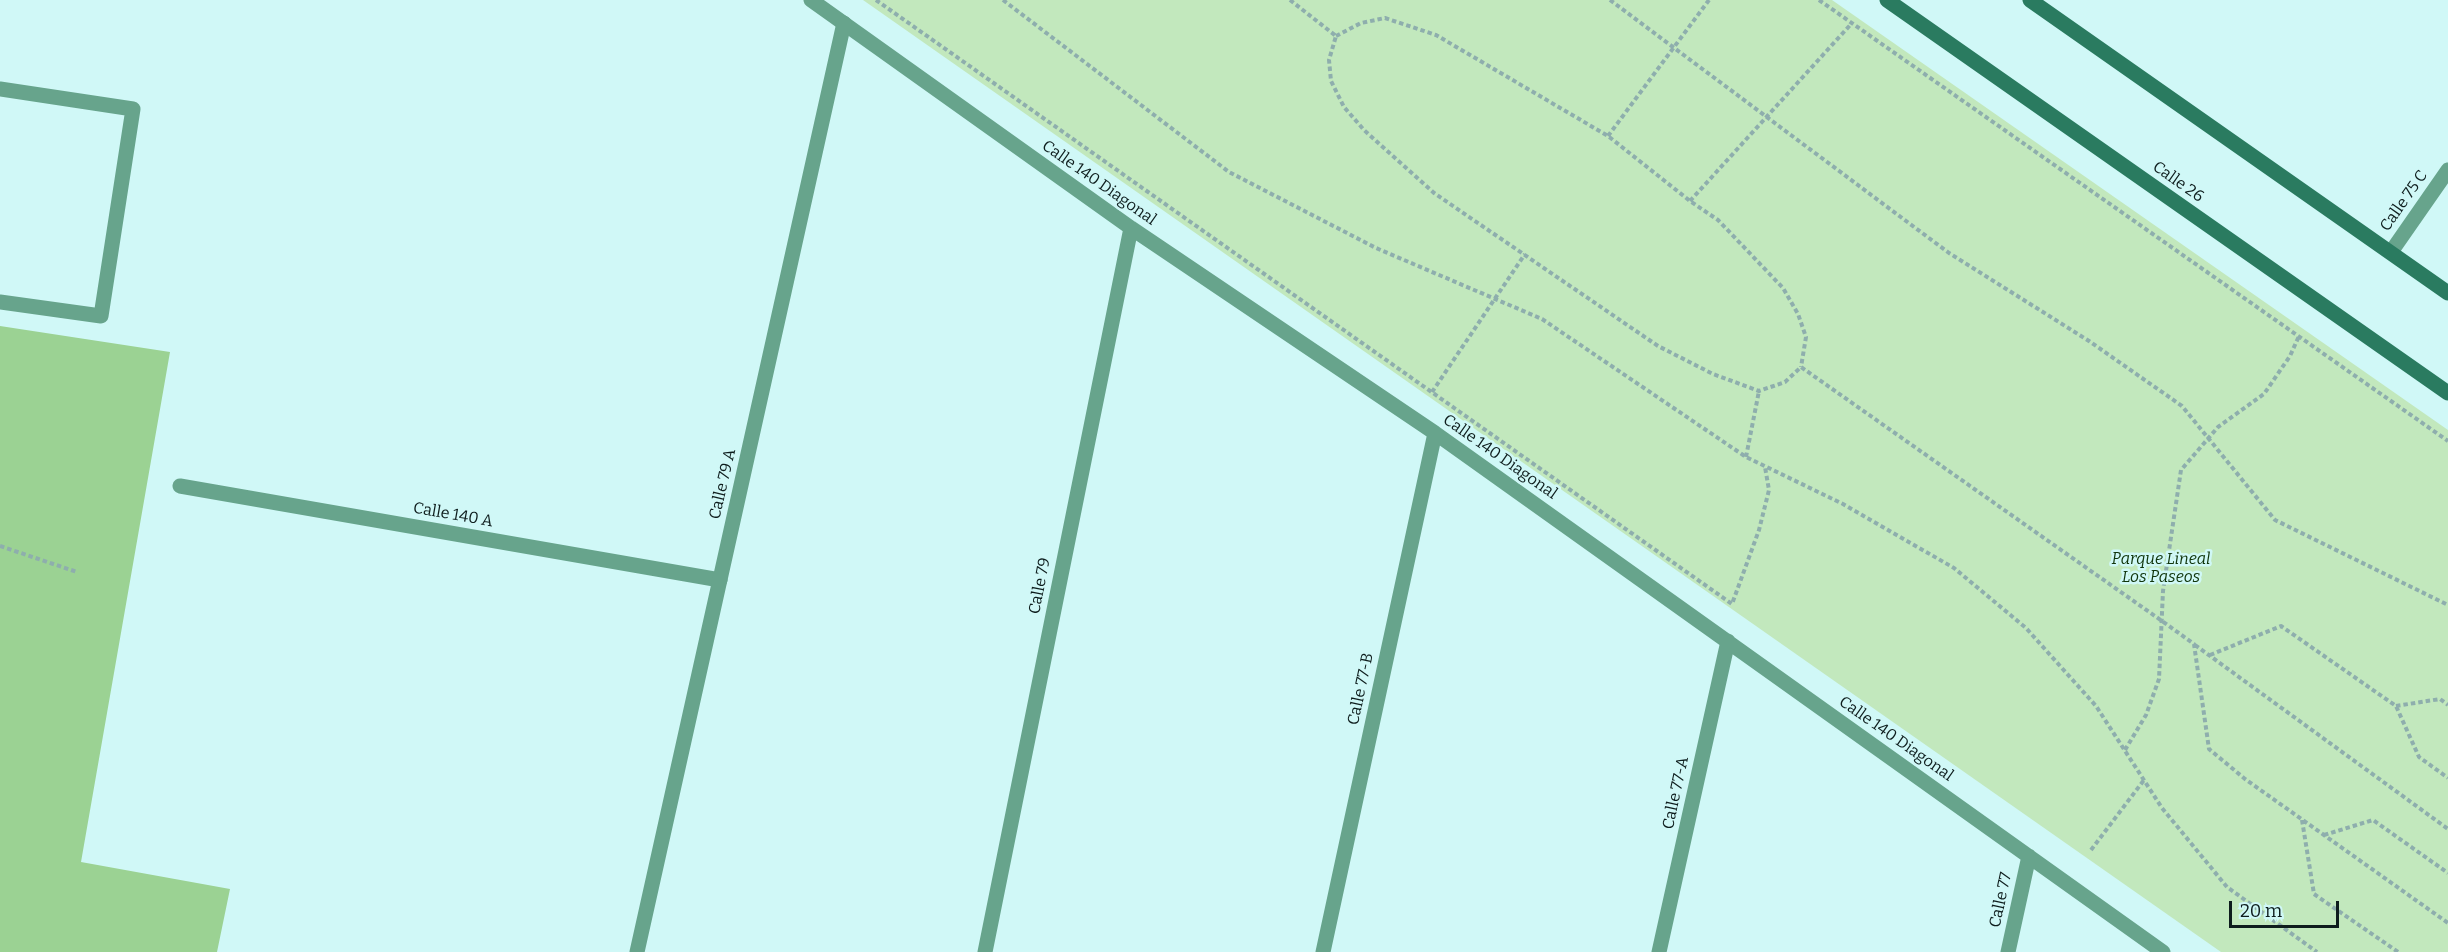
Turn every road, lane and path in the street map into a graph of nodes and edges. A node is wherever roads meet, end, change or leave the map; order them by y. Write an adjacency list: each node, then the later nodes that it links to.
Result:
1 (811, 0): 10 (street, Calle 140 Diagonal)
2 (876, 0): 28 (path)
3 (1003, 0): 23 (path)
4 (1290, 0): 12 (path)
5 (1610, 0): 13 (path)
6 (1709, 0): 13 (path)
7 (1819, 0): 11 (path)
8 (1887, 0): 29 (main road, Calle 26)
9 (2030, 0): 20 (main road)
10 (844, 23): 19 (street, Calle 140 Diagonal); 38 (street, Calle 79 A)
11 (1852, 23): 15 (path); 25 (path)
12 (1336, 36): 16 (path); 21 (path)
13 (1674, 47): 15 (path); 16 (path)
14 (0, 89): 24 (street)
15 (1766, 117): 18 (path); 31 (path)
16 (1608, 136): 18 (path)
17 (2448, 170): 20 (street, Calle 75 C)
18 (1690, 201): 26 (path)
19 (1131, 228): 30 (street, Calle 140 Diagonal); 57 (street, Calle 79)
20 (2391, 252): 22 (main road)
21 (1525, 254): 23 (path); 27 (path)
22 (2448, 293)
23 (1494, 299): 28 (path); 33 (path)
24 (0, 302)
25 (2299, 336): 31 (path); 32 (path)
26 (1801, 367): 27 (path); 40 (path)
27 (1759, 391): 33 (path)
28 (1432, 392): 34 (path)
29 (2448, 393)
30 (1435, 433): 41 (street, Calle 140 Diagonal); 58 (street, Calle 77-B)
31 (2208, 438): 39 (path); 40 (path)
32 (2448, 441)
33 (1746, 457): 34 (path)
34 (1765, 466): 46 (path)
35 (180, 486): 38 (street, Calle 140 A)
36 (0, 546): 37 (path)
37 (77, 572)
38 (720, 580): 56 (street, Calle 79 A)
39 (2448, 605)
40 (2162, 621): 42 (path); 46 (path)
41 (1728, 642): 53 (street, Calle 140 Diagonal); 59 (street, Calle 77-A)
42 (2194, 644): 43 (path); 49 (path)
43 (2209, 655): 45 (path); 50 (path)
44 (2448, 705): 45 (path)
45 (2396, 706): 47 (path)
46 (2125, 750): 48 (path)
47 (2448, 777)
48 (2144, 780): 52 (path); 62 (path)
49 (2302, 819): 51 (path); 63 (path)
50 (2448, 829)
51 (2324, 835): 54 (path); 55 (path)
52 (2091, 850)
53 (2029, 856): 60 (street, Calle 77); 61 (street, Calle 140 Diagonal)
54 (2448, 873)
55 (2448, 923)
56 (637, 952)
57 (985, 952)
58 (1323, 952)
59 (1659, 952)
60 (2008, 952)
61 (2163, 952)
62 (2317, 952)
63 (2398, 952)

